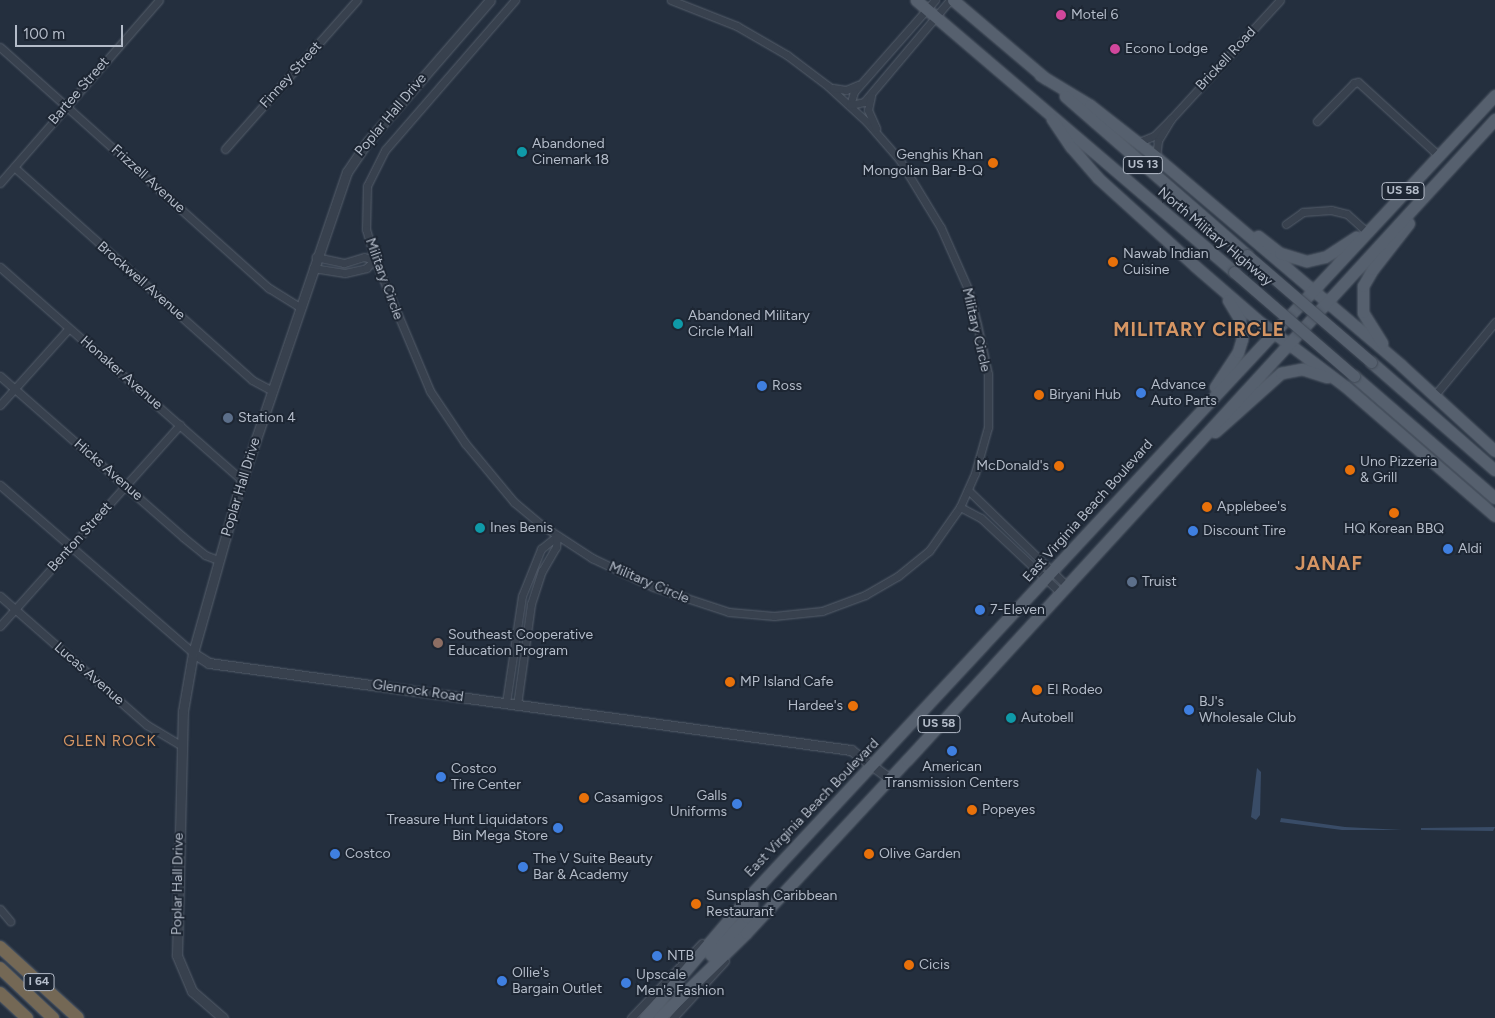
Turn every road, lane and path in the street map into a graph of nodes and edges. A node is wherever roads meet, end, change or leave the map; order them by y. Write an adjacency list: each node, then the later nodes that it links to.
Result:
1 (159, 0): 19 (street, Bartee Street)
2 (357, 0): 26 (street, Finney Street)
3 (490, 0): 35 (street, Poplar Hall Drive)
4 (515, 0): 36 (street, Military Circle)
5 (671, 0): 15 (street, Military Circle)
6 (916, 0): 10 (main road, North Military Highway / US 13)
7 (935, 0): 10 (street)
8 (952, 0): 11 (street); 13 (main road, North Military Highway / US 13)
9 (1280, 0): 21 (street, Brickell Road)
10 (926, 9): 11 (main road, North Military Highway / US 13); 14 (street)
11 (936, 18): 16 (street); 20 (main road, North Military Highway / US 13)
12 (0, 47): 19 (street, Frizzell Avenue)
13 (1040, 74): 25 (main road); 57 (main road, North Military Highway / US 13, bridge)
14 (862, 82): 15 (street); 18 (street)
15 (828, 86): 18 (street, Military Circle)
16 (872, 93): 18 (street); 24 (street, Military Circle)
17 (1495, 94): 27 (main road, East Virginia Beach Boulevard / US 58)
18 (850, 105): 24 (street, Military Circle)
19 (67, 106): 29 (street, Bartee Street); 42 (street, Frizzell Avenue)
20 (1052, 119): 39 (main road); 63 (main road, North Military Highway / US 13, bridge)
21 (1172, 119): 25 (street, Brickell Road); 28 (street, Brickell Road)
22 (1495, 119): 32 (main road, US 58)
23 (1317, 122): 27 (street)
24 (883, 139): 62 (street, Military Circle)
25 (1139, 142): 28 (main road)
26 (225, 149)
27 (1438, 155): 34 (main road, East Virginia Beach Boulevard / US 58)
28 (1156, 156): 31 (main road)
29 (14, 167): 30 (street, Bartee Street); 51 (street, Brockwell Avenue)
30 (0, 183)
31 (1196, 190): 34 (main road); 40 (main road)
32 (1430, 191): 41 (main road, US 58); 47 (main road)
33 (1286, 224): 34 (street)
34 (1366, 231): 40 (main road, East Virginia Beach Boulevard / US 58)
35 (316, 257): 36 (street); 38 (street, Poplar Hall Drive)
36 (375, 260): 38 (street); 66 (street, Military Circle)
37 (0, 267): 44 (street, Honaker Avenue)
38 (313, 268): 42 (street, Poplar Hall Drive)
39 (1218, 286): 45 (main road); 54 (main road)
40 (1313, 290): 41 (main road); 45 (main road, East Virginia Beach Boulevard / US 58)
41 (1327, 301): 46 (main road, US 58); 47 (main road)
42 (300, 307): 51 (street, Poplar Hall Drive)
43 (1495, 322): 52 (street)
44 (69, 328): 50 (street); 55 (street, Honaker Avenue)
45 (1274, 333): 46 (main road); 54 (main road, East Virginia Beach Boulevard / US 58)
46 (1288, 343): 49 (main road); 58 (main road, US 58)
47 (1390, 355): 52 (main road)
48 (0, 376): 50 (street, Hicks Avenue)
49 (1345, 386): 58 (main road); 65 (main road)
50 (14, 389): 53 (street); 61 (street, Hicks Avenue)
51 (271, 390): 59 (street, Poplar Hall Drive)
52 (1434, 396): 56 (main road)
53 (0, 405)
54 (1192, 420): 69 (main road, East Virginia Beach Boulevard / US 58)
55 (180, 425): 59 (street, Honaker Avenue); 61 (street, Benton Street)
56 (1495, 451)
57 (1495, 470)
58 (1169, 473): 70 (main road, US 58)
59 (242, 480): 68 (street, Poplar Hall Drive)
60 (0, 485): 67 (street, Glenrock Road)
61 (125, 486): 67 (street, Benton Street); 68 (street, Hicks Avenue)
62 (968, 490): 64 (street, Military Circle); 69 (street)
63 (1495, 498)
64 (960, 507): 66 (street, Military Circle); 69 (street)
65 (1495, 516)
66 (557, 536): 75 (street); 76 (street)
67 (70, 548): 72 (street, Benton Street); 74 (street, Glenrock Road)
68 (218, 560): 74 (street, Poplar Hall Drive)
69 (1050, 575): 70 (street); 78 (main road, East Virginia Beach Boulevard / US 58)
70 (1064, 589): 79 (main road, US 58)
71 (0, 596): 72 (street, Lucas Avenue)
72 (15, 609): 73 (street, Benton Street); 77 (street, Lucas Avenue)
73 (0, 626)
74 (193, 653): 75 (street, Glenrock Road); 77 (street, Poplar Hall Drive)
75 (506, 703): 76 (street, Glenrock Road)
76 (517, 705): 78 (street, Glenrock Road)
77 (182, 746): 91 (street, Poplar Hall Drive)
78 (874, 764): 79 (street, Glenrock Road); 80 (main road, East Virginia Beach Boulevard / US 58)
79 (889, 778): 83 (main road, US 58)
80 (745, 900): 86 (main road); 92 (street); 93 (main road, East Virginia Beach Boulevard / US 58)
81 (0, 910): 82 (street)
82 (10, 920)
83 (746, 933): 86 (main road, US 58); 95 (street)
84 (0, 946): 90 (highway, I 64)
85 (0, 968): 89 (highway)
86 (694, 981): 94 (main road, US 58)
87 (0, 993): 88 (highway, I 64)
88 (27, 1018)
89 (53, 1018)
90 (78, 1018)
91 (223, 1018)
92 (630, 1018)
93 (645, 1018)
94 (659, 1018)
95 (673, 1018)

